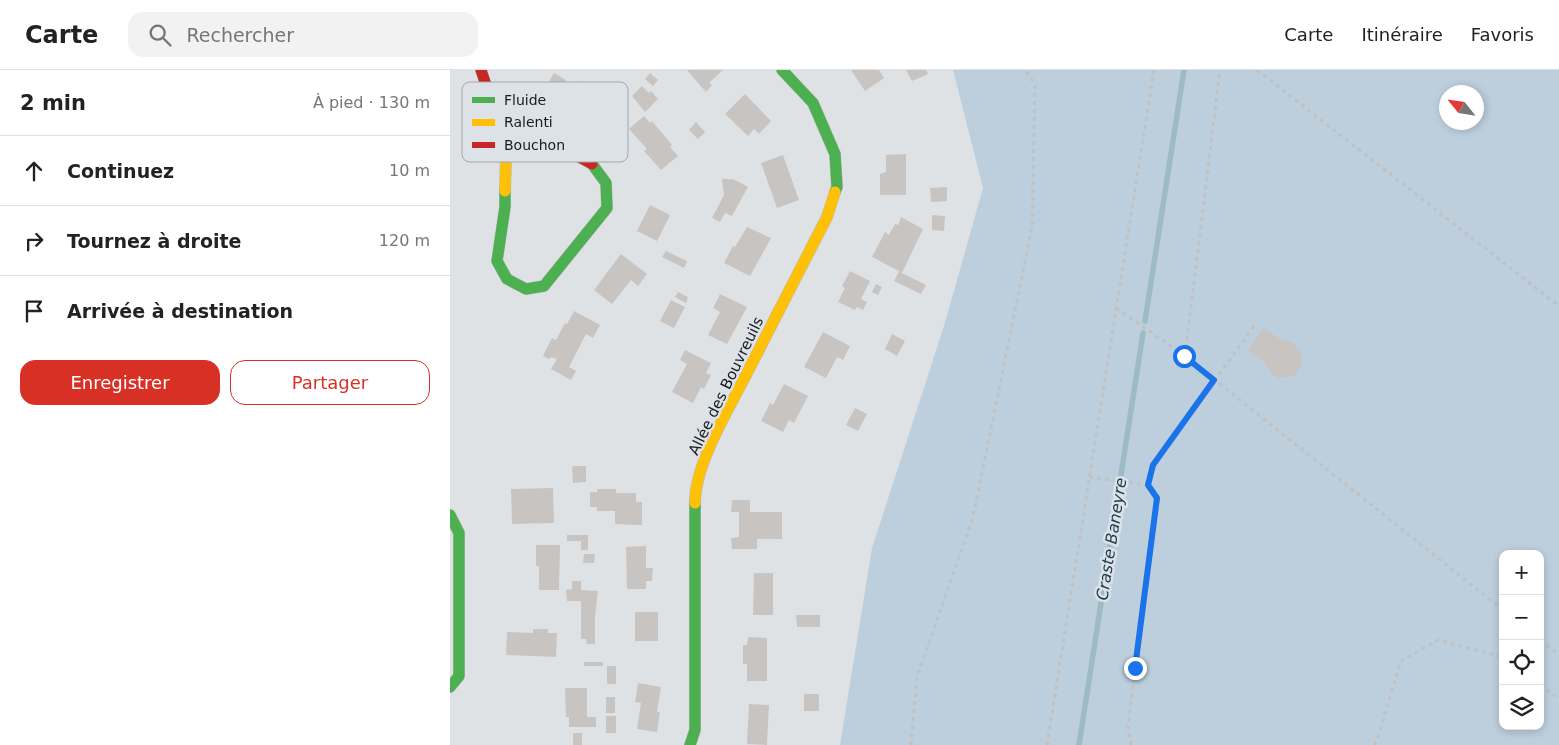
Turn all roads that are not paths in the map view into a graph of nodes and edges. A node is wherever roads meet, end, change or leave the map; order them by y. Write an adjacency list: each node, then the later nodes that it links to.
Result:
1 (481, 70): 3 (street)
2 (782, 70): 8 (street, Allée des Bouvreuils)
3 (485, 82)
4 (506, 162): 5 (street)
5 (590, 162)
6 (450, 515): 7 (street)
7 (450, 687)
8 (690, 745)

